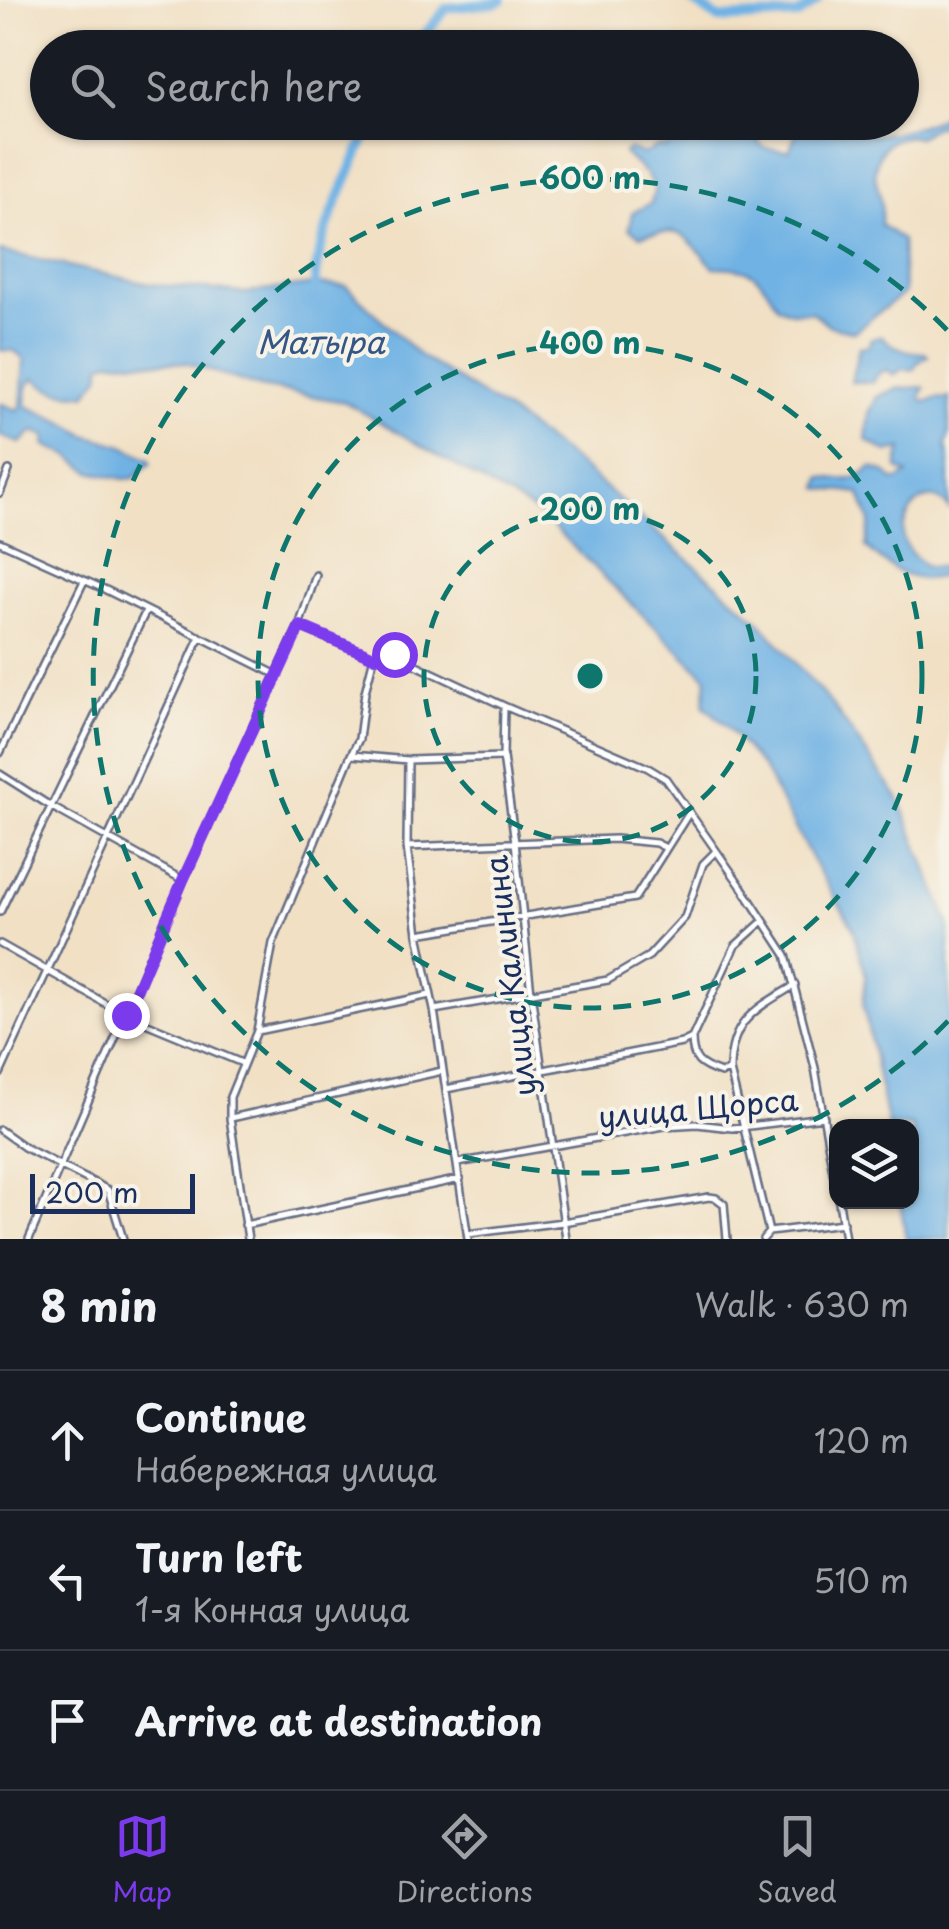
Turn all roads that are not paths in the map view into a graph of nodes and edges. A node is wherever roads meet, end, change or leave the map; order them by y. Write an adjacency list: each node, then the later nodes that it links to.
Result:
1 (9, 470): 2 (street)
2 (0, 493)
3 (0, 542): 5 (street)
4 (316, 575): 7 (street)
5 (84, 581): 6 (street); 12 (street)
6 (146, 611): 8 (street); 17 (street)
7 (300, 626): 9 (street); 10 (street)
8 (200, 638): 10 (street); 19 (street)
9 (374, 657): 11 (street); 13 (street)
10 (277, 675): 24 (street)
11 (504, 706): 14 (street, улица Калинина); 18 (street)
12 (0, 752)
13 (351, 755): 15 (street); 36 (street)
14 (504, 757): 15 (street); 20 (street, улица Калинина)
15 (408, 760): 21 (street)
16 (0, 774): 17 (street)
17 (52, 807): 19 (street); 25 (street)
18 (689, 813): 22 (street); 23 (street)
19 (110, 839): 24 (street); 30 (street)
20 (515, 842): 21 (street); 22 (street); 26 (street, улица Калинина)
21 (407, 847): 28 (street)
22 (666, 848): 26 (street)
23 (716, 851): 27 (street); 32 (street)
24 (183, 880): 35 (street)
25 (0, 912)
26 (522, 915): 28 (street); 32 (street, улица Калинина)
27 (763, 921): 31 (street); 37 (street)
28 (418, 934): 33 (street)
29 (0, 944): 30 (street)
30 (49, 971): 35 (street); 42 (street)
31 (795, 985): 39 (street); 44 (street)
32 (531, 993): 34 (street); 41 (street, улица Калинина)
33 (431, 994): 34 (street); 36 (street)
34 (434, 1010): 40 (street)
35 (126, 1015): 38 (street); 51 (street)
36 (257, 1031): 38 (street)
37 (692, 1038): 39 (street); 41 (street)
38 (242, 1063): 45 (street)
39 (730, 1070): 46 (street)
40 (442, 1071): 43 (street); 45 (street)
41 (542, 1072): 43 (street); 48 (street, улица Калинина)
42 (0, 1074)
43 (446, 1089): 50 (street)
44 (824, 1117): 46 (street, улица Щорса); 49 (street)
45 (230, 1118): 56 (street)
46 (744, 1125): 48 (street, улица Щорса); 57 (street)
47 (0, 1130): 51 (street)
48 (552, 1144): 50 (street, улица Щорса); 54 (street, улица Калинина)
49 (829, 1147)
50 (458, 1163): 52 (street)
51 (62, 1167): 59 (street); 60 (street)
52 (460, 1180): 56 (street); 58 (street)
53 (840, 1209): 55 (street)
54 (563, 1222): 58 (street); 62 (street, улица Калинина); 63 (street)
55 (842, 1222): 57 (street); 65 (street)
56 (245, 1224): 61 (street)
57 (769, 1232): 64 (street)
58 (468, 1236)
59 (29, 1239)
60 (123, 1239)
61 (248, 1239)
62 (566, 1239)
63 (727, 1239)
64 (763, 1239)
65 (845, 1239)

